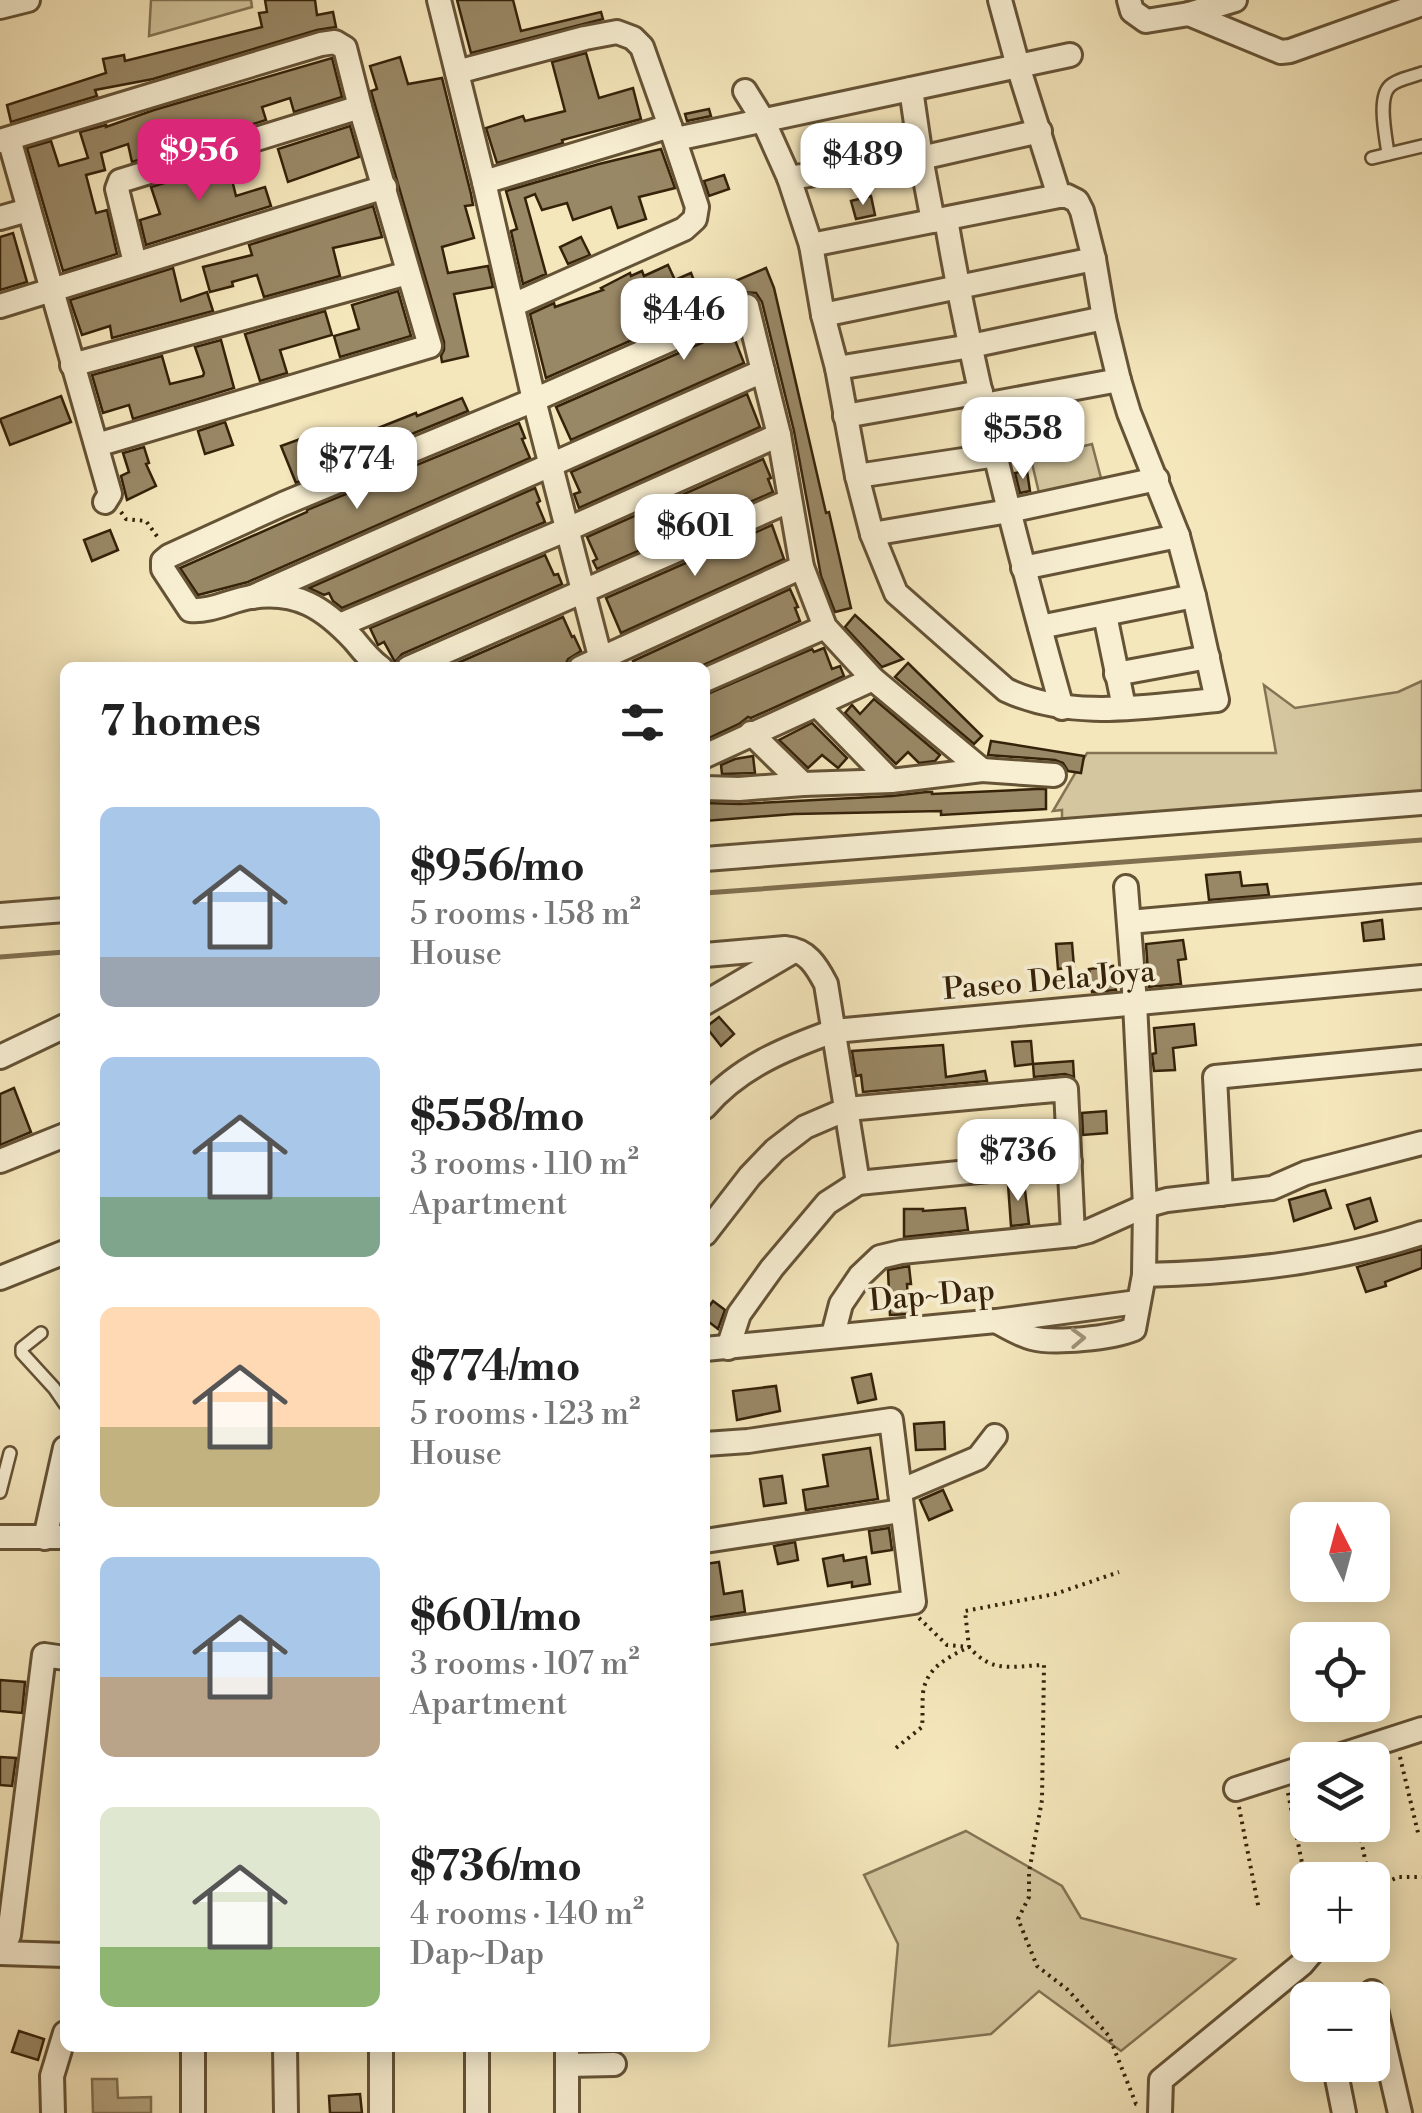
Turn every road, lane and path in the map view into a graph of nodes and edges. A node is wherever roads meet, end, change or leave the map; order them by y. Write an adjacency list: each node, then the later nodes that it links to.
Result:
1 (28, 0): 7 (street)
2 (439, 0): 11 (street)
3 (1000, 0): 10 (street)
4 (1129, 0): 8 (street)
5 (1235, 0): 8 (street)
6 (1422, 4): 8 (street)
7 (0, 7)
8 (1189, 14)
9 (1070, 54): 10 (street)
10 (1018, 66): 13 (street); 17 (street)
11 (458, 72): 18 (street); 25 (street)
12 (1422, 73): 21 (lane)
13 (912, 90): 16 (street); 22 (street)
14 (746, 91): 16 (street)
15 (360, 107): 19 (street); 26 (street); 33 (street)
16 (763, 120): 18 (street); 24 (street)
17 (1040, 131): 22 (street); 27 (street)
18 (672, 133): 25 (street); 37 (street)
19 (4, 140): 28 (street)
20 (1422, 146): 21 (lane)
21 (1388, 154): 23 (lane)
22 (921, 158): 24 (street); 30 (street)
23 (1372, 158)
24 (789, 178): 31 (street)
25 (484, 182): 37 (street)
26 (385, 187): 33 (street); 34 (street)
27 (1059, 196): 30 (street); 32 (street)
28 (28, 210): 29 (street); 36 (street)
29 (0, 218)
30 (940, 220): 31 (street); 35 (street)
31 (811, 245): 39 (street)
32 (1094, 259): 35 (street); 40 (street)
33 (135, 263): 36 (street)
34 (408, 273): 42 (street); 50 (street)
35 (958, 288): 39 (street); 41 (street)
36 (52, 291): 38 (street); 42 (street)
37 (512, 305): 47 (street)
38 (0, 306)
39 (823, 315): 43 (street)
40 (1104, 318): 41 (street); 45 (street)
41 (970, 346): 43 (street); 46 (street)
42 (72, 365): 50 (street)
43 (836, 368): 48 (street)
44 (763, 371): 47 (street); 49 (street); 52 (street)
45 (1119, 380): 46 (street); 54 (street)
46 (982, 399): 48 (street); 51 (street)
47 (534, 400): 52 (street); 61 (street)
48 (846, 416): 53 (street)
49 (779, 435): 56 (street); 58 (street)
50 (97, 444): 55 (street)
51 (996, 456): 53 (street); 57 (street)
52 (551, 464): 58 (street); 65 (street)
53 (856, 476): 59 (street)
54 (1157, 479): 57 (street); 60 (street)
55 (108, 498): 61 (path)
56 (789, 501): 62 (street); 64 (street)
57 (1009, 512): 59 (street); 63 (street)
58 (568, 529): 64 (street); 68 (street)
59 (872, 534): 80 (street)
60 (1178, 536): 63 (street); 66 (street)
61 (169, 556): 65 (street)
62 (802, 567): 69 (street); 75 (street)
63 (1023, 568): 70 (street)
64 (583, 591): 73 (street); 74 (street)
65 (252, 596): 68 (street)
66 (1194, 596): 67 (street); 71 (street)
67 (1106, 615): 70 (street); 76 (street)
68 (340, 626): 72 (street)
69 (825, 627): 77 (street); 78 (street)
70 (1040, 627): 80 (street)
71 (1208, 657): 76 (street); 81 (street)
72 (375, 662)
73 (422, 662)
74 (594, 662)
75 (600, 662)
76 (1116, 674): 81 (street)
77 (710, 678)
78 (873, 679): 79 (street); 84 (street)
79 (817, 705): 82 (street); 86 (street)
80 (1062, 708): 81 (street)
81 (1124, 708)
82 (751, 733): 83 (street); 87 (street)
83 (710, 754)
84 (982, 770): 85 (street); 86 (street)
85 (1054, 775)
86 (891, 780): 87 (street)
87 (803, 784): 88 (street)
88 (710, 788)
89 (1422, 803): 90 (street)
90 (710, 859)
91 (1126, 887): 95 (street)
92 (1422, 896): 95 (street)
93 (60, 910): 94 (street)
94 (0, 915)
95 (1129, 922): 100 (street)
96 (796, 949): 97 (street); 99 (street); 101 (street)
97 (710, 955)
98 (1422, 977): 100 (street, Paseo Dela Joya)
99 (710, 1000)
100 (1134, 1003): 101 (street, Paseo Dela Joya); 113 (street)
101 (834, 1030): 105 (street, Paseo Dela Joya); 106 (street)
102 (60, 1034): 104 (street)
103 (1422, 1057): 112 (street)
104 (0, 1058)
105 (710, 1101)
106 (847, 1110): 110 (street); 111 (street); 114 (street)
107 (60, 1137): 109 (street)
108 (1422, 1143): 112 (street)
109 (0, 1161)
110 (1070, 1162): 111 (street); 116 (street)
111 (858, 1182): 122 (street)
112 (1221, 1194): 113 (street)
113 (1144, 1206): 116 (street); 118 (street)
114 (710, 1228)
115 (1422, 1233): 118 (street)
116 (1073, 1235): 121 (street)
117 (60, 1254): 119 (street)
118 (1144, 1275): 121 (street, Dap~Dap)
119 (0, 1278)
120 (41, 1332): 123 (lane)
121 (834, 1335): 122 (street, Dap~Dap)
122 (716, 1348)
123 (60, 1398)
124 (995, 1436): 129 (street)
125 (710, 1444): 129 (street)
126 (10, 1453): 127 (lane)
127 (0, 1492)
128 (60, 1493): 131 (street)
129 (901, 1501): 132 (street); 134 (street)
130 (0, 1538): 131 (street)
131 (55, 1538)
132 (710, 1540)
133 (1118, 1572): 136 (path)
134 (905, 1604): 135 (street); 136 (path)
135 (710, 1632)
136 (969, 1647): 141 (path); 162 (path)
137 (60, 1657): 150 (street)
138 (1422, 1730): 139 (street)
139 (1396, 1738): 140 (street); 145 (path)
140 (1383, 1742)
141 (896, 1748)
142 (1290, 1772): 143 (street)
143 (1284, 1774): 144 (street); 146 (path)
144 (1236, 1789): 149 (path)
145 (1419, 1838)
146 (1302, 1862)
147 (1422, 1878): 148 (path)
148 (1390, 1881)
149 (1259, 1910)
150 (0, 1953): 151 (street)
151 (60, 1955)
152 (1304, 1962): 162 (street)
153 (60, 2050): 163 (street)
154 (193, 2052): 164 (street)
155 (285, 2052): 165 (street)
156 (381, 2052): 166 (street)
157 (477, 2052): 167 (street)
158 (567, 2056): 159 (street); 168 (street)
159 (614, 2064)
160 (1390, 2070): 170 (street)
161 (1338, 2082): 169 (street)
162 (1159, 2110)
163 (54, 2113)
164 (194, 2113)
165 (286, 2113)
166 (381, 2113)
167 (477, 2113)
168 (567, 2113)
169 (1344, 2113)
170 (1400, 2113)

